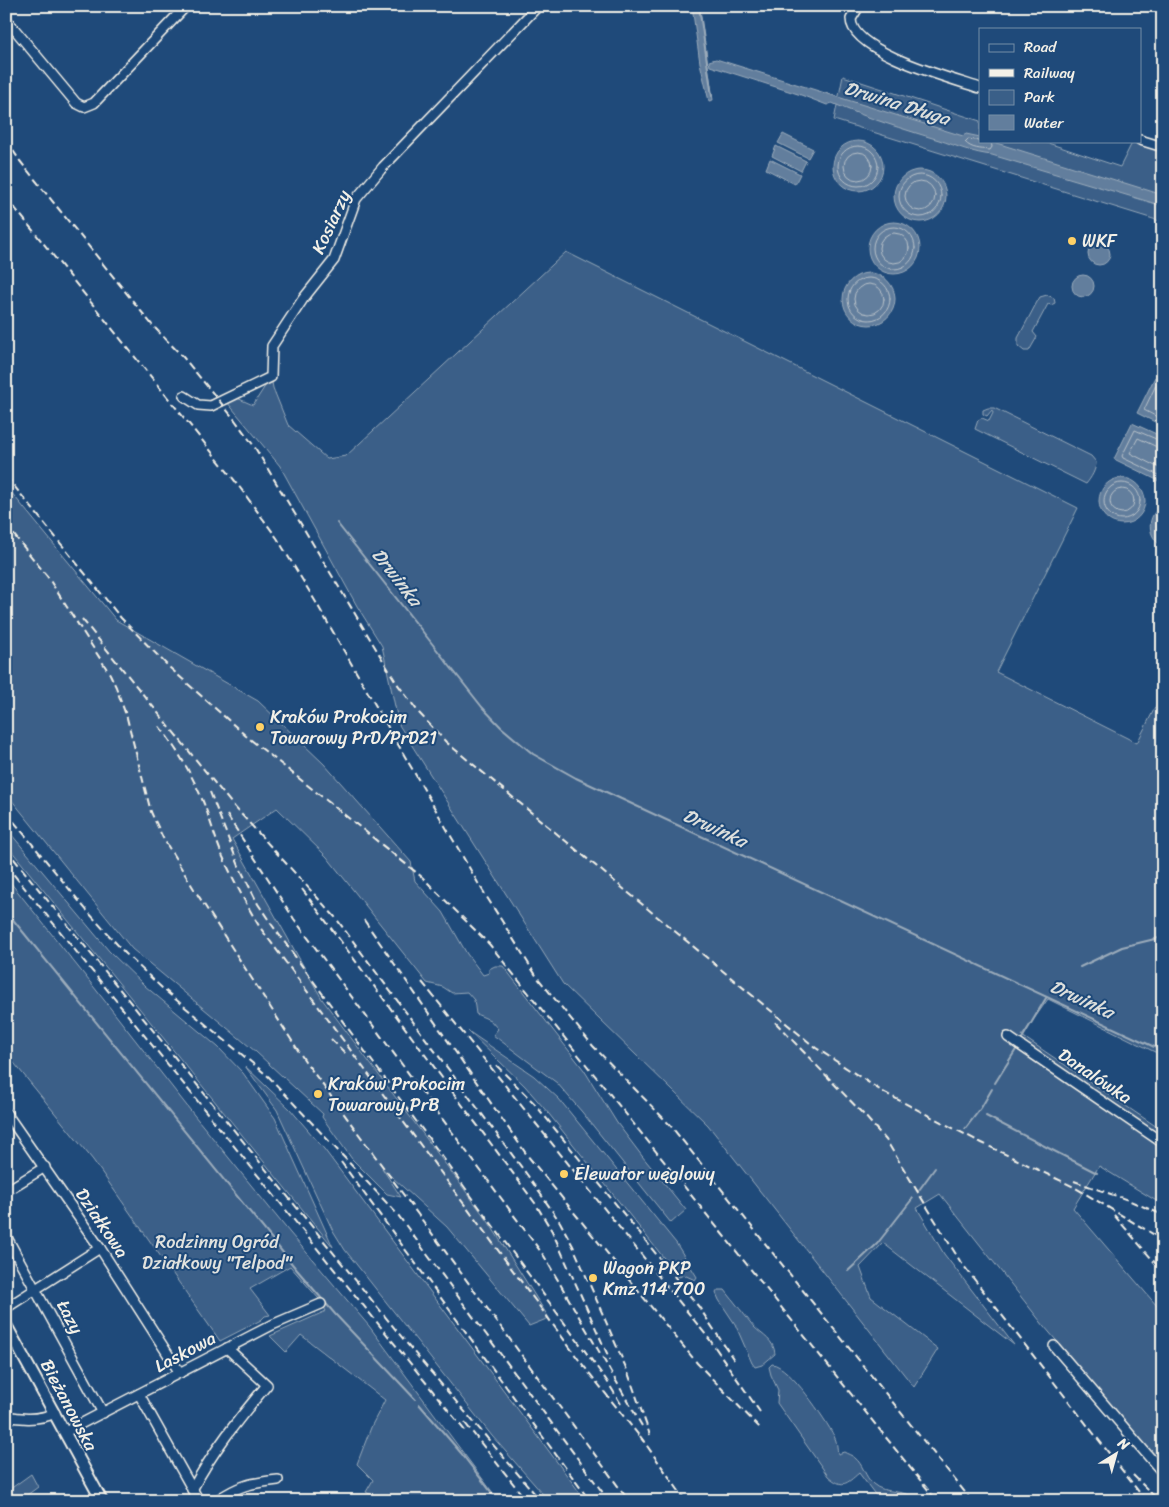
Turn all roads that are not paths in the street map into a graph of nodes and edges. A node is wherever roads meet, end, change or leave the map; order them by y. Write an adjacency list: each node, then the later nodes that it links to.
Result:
1 (186, 6): 4 (street)
2 (538, 6): 8 (street, Kosiarzy)
3 (859, 6): 5 (street)
4 (6, 19)
5 (979, 88)
6 (1142, 141): 7 (street)
7 (1163, 147)
8 (184, 396)
9 (1008, 1037): 11 (street, Danalówka)
10 (6, 1112): 12 (street, Działkowa)
11 (1163, 1143)
12 (45, 1167): 13 (street); 15 (street, Działkowa)
13 (6, 1191)
14 (6, 1236): 16 (street, Łazy)
15 (100, 1248): 16 (street); 22 (street, Działkowa)
16 (36, 1288): 18 (street); 25 (street, Łazy)
17 (321, 1304): 21 (street, Laskowa)
18 (6, 1308)
19 (6, 1325): 24 (street, Bieżanowska)
20 (1054, 1346): 28 (street)
21 (227, 1348): 22 (street, Laskowa); 30 (street)
22 (180, 1373): 23 (street, Laskowa)
23 (139, 1394): 25 (street, Laskowa); 30 (street)
24 (54, 1412): 26 (street); 27 (street, Bieżanowska)
25 (103, 1413): 27 (street, Laskowa)
26 (6, 1416)
27 (65, 1432): 31 (street, Bieżanowska)
28 (1163, 1473)
29 (278, 1480): 33 (street)
30 (192, 1490): 32 (street)
31 (102, 1501)
32 (198, 1501)
33 (216, 1501)

